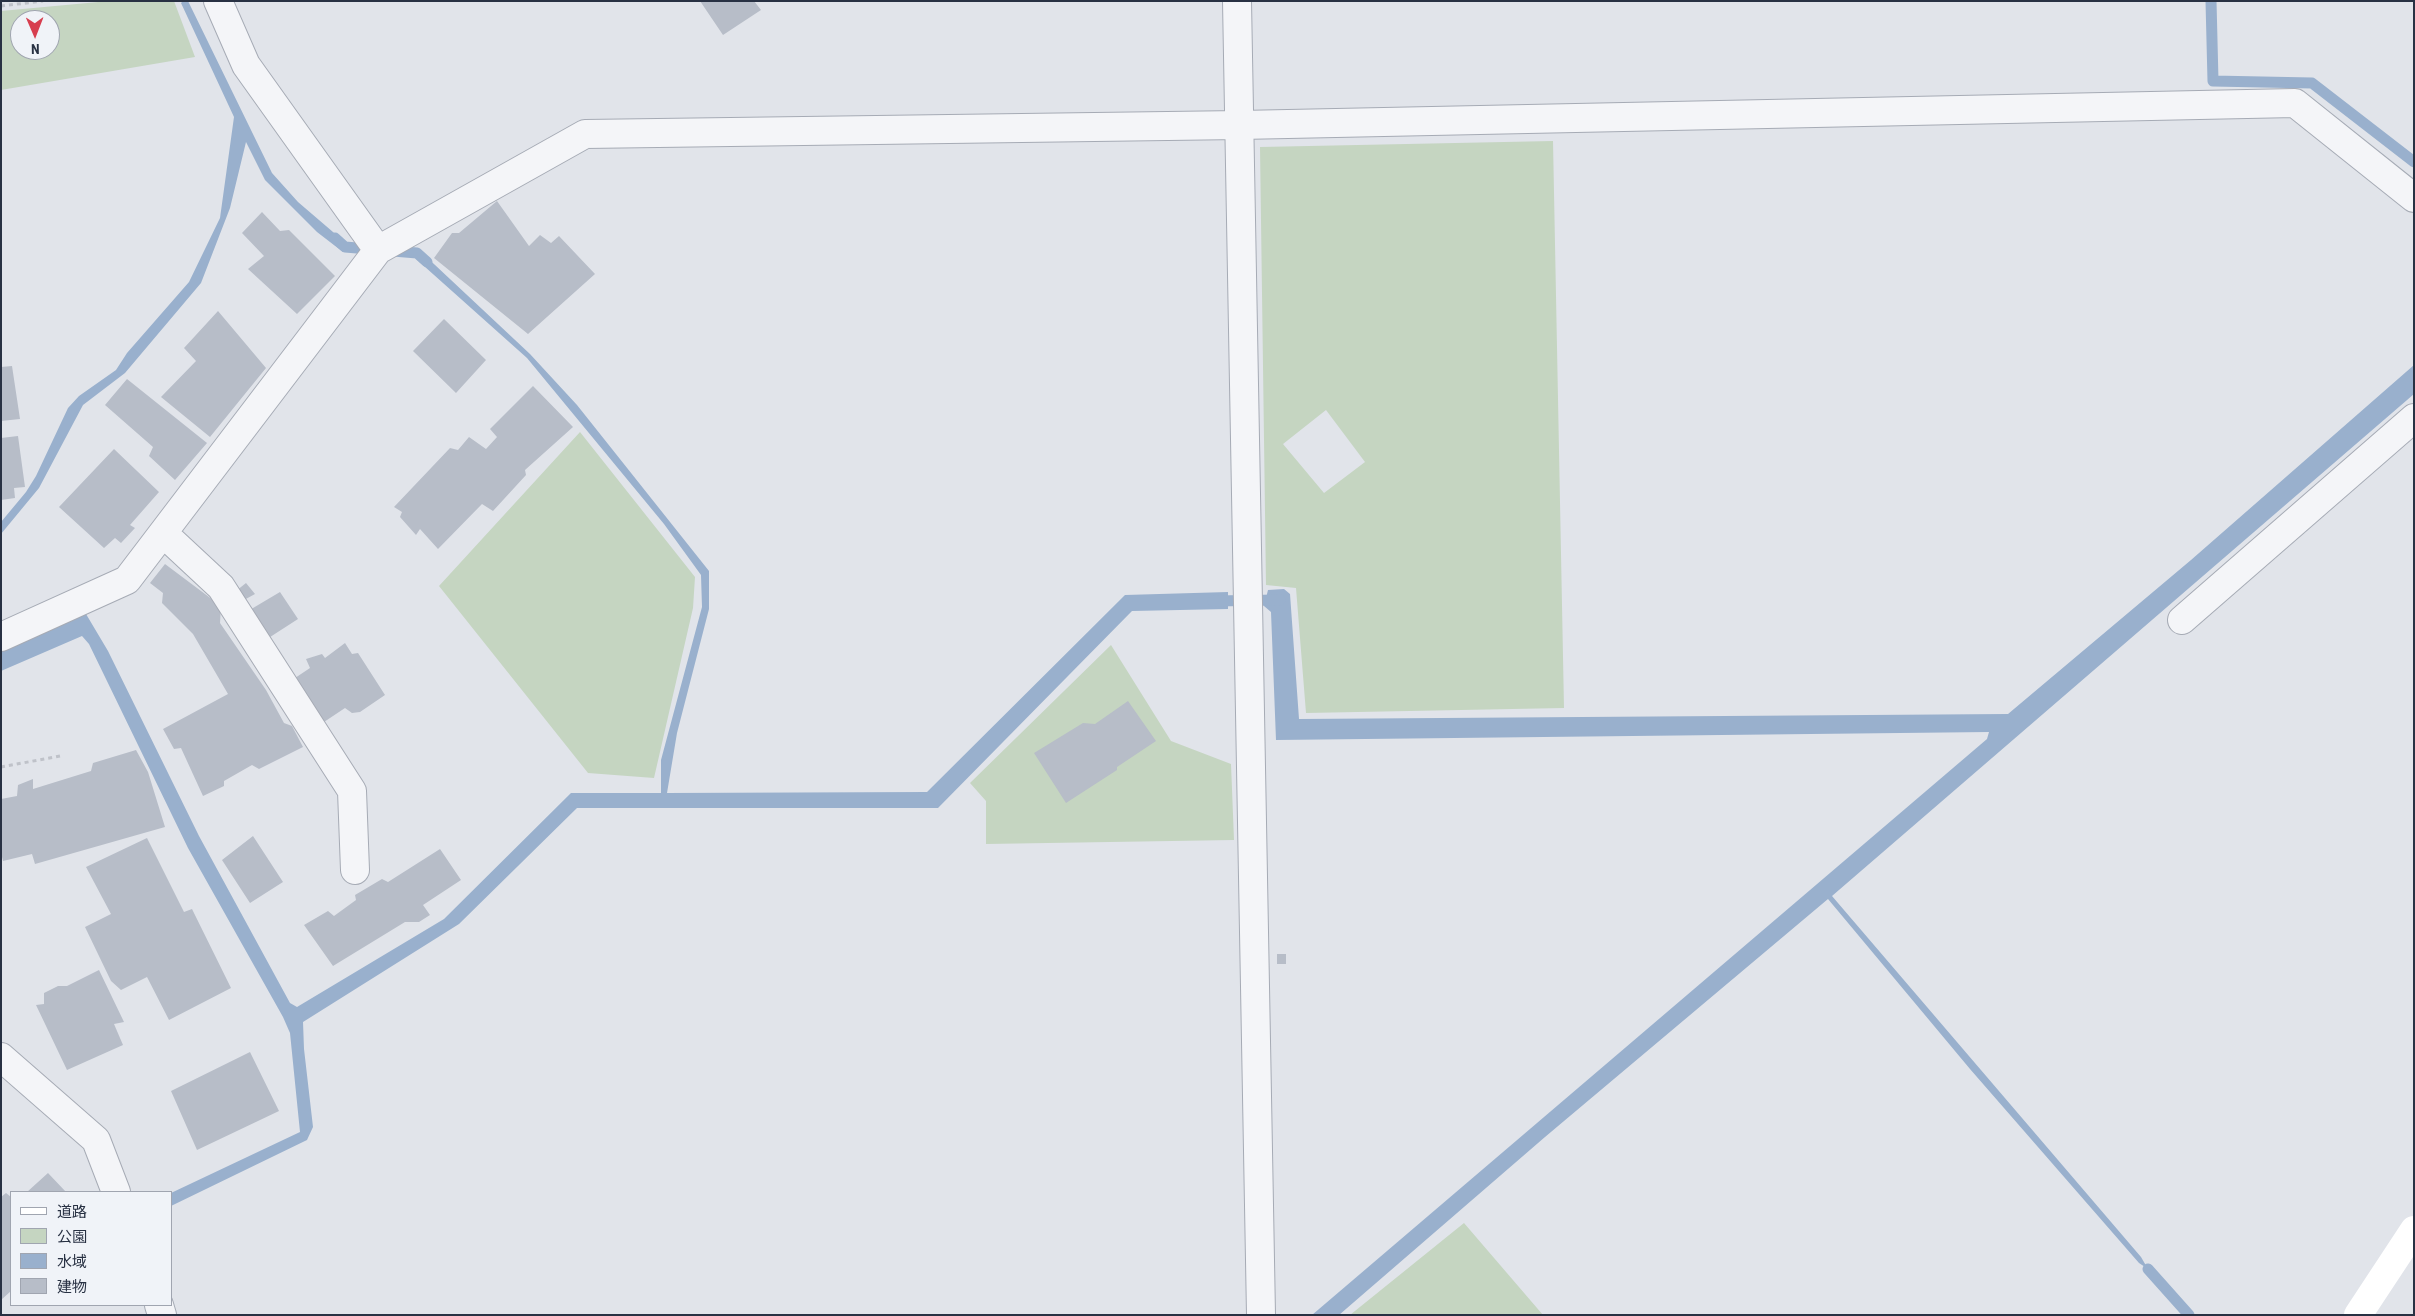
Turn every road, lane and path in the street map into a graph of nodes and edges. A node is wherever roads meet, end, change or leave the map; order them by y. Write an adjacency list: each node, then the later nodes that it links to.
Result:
1 (43, 1): 4 (path)
2 (218, 1): 7 (street)
3 (1237, 1): 5 (street)
4 (1, 6)
5 (1240, 125): 6 (street); 7 (street); 18 (street)
6 (2414, 198)
7 (378, 250): 9 (street)
8 (2414, 418): 10 (street)
9 (163, 533): 11 (street); 14 (street)
10 (2182, 620)
11 (1, 637)
12 (60, 756): 13 (path)
13 (1, 767)
14 (355, 870)
15 (1, 1057): 16 (street)
16 (116, 1191)
17 (2414, 1230): 19 (street)
18 (1261, 1315)
19 (2358, 1315)

